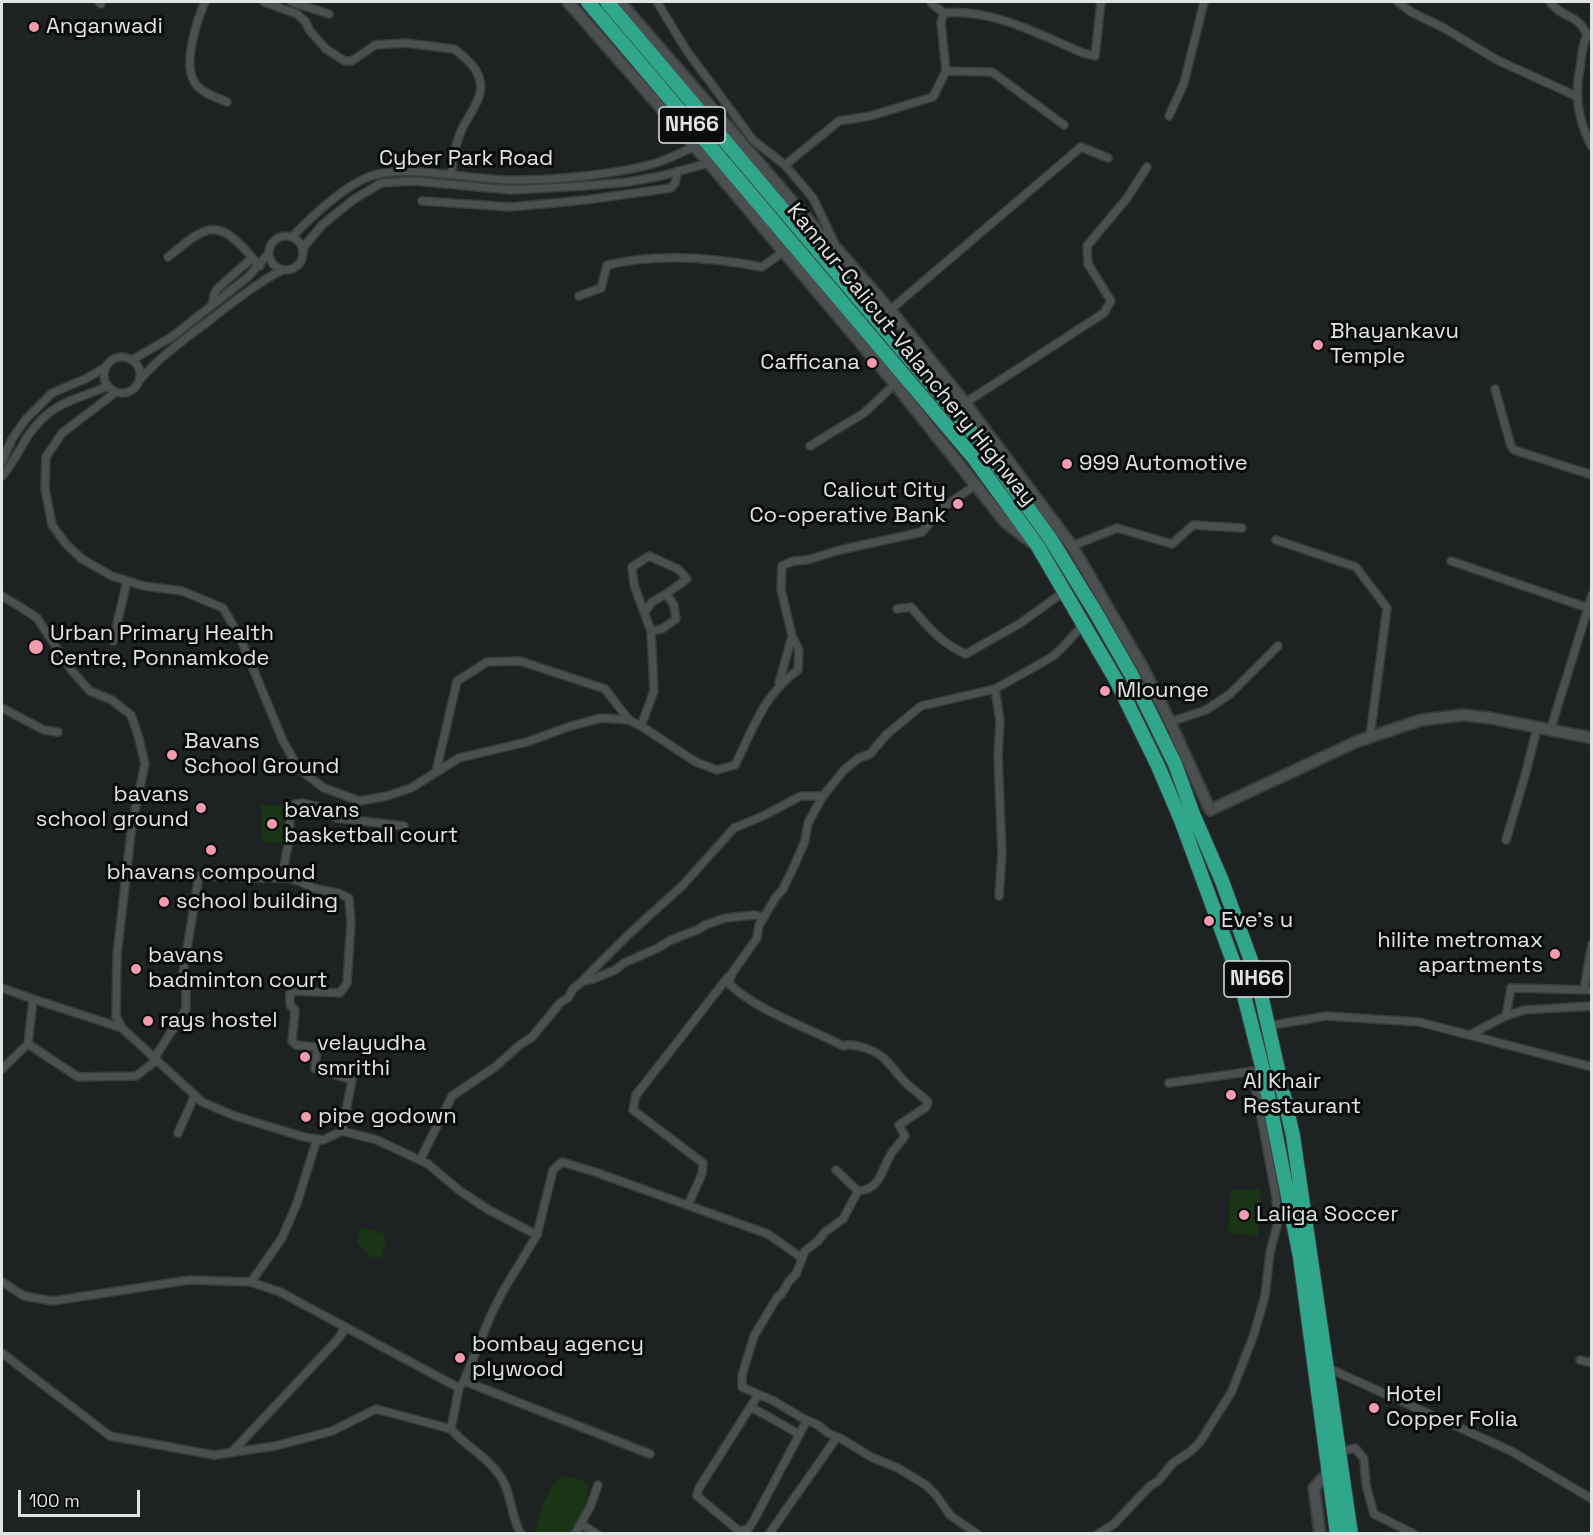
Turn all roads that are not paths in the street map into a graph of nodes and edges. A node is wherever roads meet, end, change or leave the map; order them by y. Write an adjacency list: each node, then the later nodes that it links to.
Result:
1 (205, 2): 18 (street)
2 (264, 2): 13 (street)
3 (568, 2): 21 (street)
4 (588, 2): 57 (highway, Kannur-Calicut-Valanchery Highway / NH66)
5 (607, 2): 99 (highway, Kannur-Calicut-Valanchery Highway / NH66)
6 (620, 2): 32 (street)
7 (657, 2): 25 (street)
8 (932, 2): 14 (street)
9 (1101, 2): 14 (street)
10 (1204, 2): 19 (street)
11 (1398, 2): 17 (street)
12 (1550, 2): 17 (street)
13 (288, 4): 15 (street); 28 (street)
14 (944, 13): 16 (street)
15 (329, 14)
16 (946, 71): 20 (street); 25 (street)
17 (1576, 96): 22 (street)
18 (227, 102)
19 (1169, 116)
20 (1064, 125)
21 (694, 147): 24 (street); 28 (street, Cyber Park Road)
22 (1592, 147)
23 (1108, 158): 41 (street)
24 (709, 163): 27 (street); 33 (street)
25 (785, 165): 32 (street)
26 (1147, 167): 49 (street)
27 (678, 171): 29 (street); 31 (street)
28 (451, 176): 30 (street, Cyber Park Road)
29 (422, 201)
30 (292, 237): 31 (street); 34 (street)
31 (303, 248): 38 (street)
32 (837, 249): 41 (street)
33 (783, 252): 39 (street); 45 (street)
34 (268, 254): 37 (street); 38 (street)
35 (168, 257): 36 (street)
36 (252, 258): 37 (street); 40 (street)
37 (260, 266): 40 (street)
38 (282, 270): 44 (street)
39 (579, 296)
40 (212, 305): 42 (street)
41 (890, 310): 49 (street)
42 (132, 360): 43 (street); 44 (street)
43 (106, 367): 46 (street); 51 (street)
44 (139, 381): 48 (street)
45 (895, 384): 50 (street); 54 (street)
46 (108, 386): 48 (street); 53 (street)
47 (1495, 389): 52 (street)
48 (116, 392): 60 (street)
49 (965, 403): 58 (street)
50 (810, 446)
51 (2, 462)
52 (1592, 475)
53 (2, 476)
54 (977, 484): 57 (street); 70 (street)
55 (1242, 528): 58 (street)
56 (1276, 540): 82 (street)
57 (1036, 545): 61 (highway, Kannur-Calicut-Valanchery Highway / NH66)
58 (1072, 546): 77 (street)
59 (1451, 561): 65 (street)
60 (127, 581): 71 (street); 84 (street)
61 (1064, 592): 66 (street); 68 (highway, Kannur-Calicut-Valanchery Highway / NH66)
62 (666, 594): 67 (street); 67 (street); 69 (street)
63 (1592, 595): 65 (street)
64 (2, 596): 100 (street)
65 (1588, 608): 80 (street)
66 (897, 609)
67 (645, 612): 69 (street)
68 (1083, 625): 74 (street); 106 (highway, Kannur-Calicut-Valanchery Highway / NH66)
69 (651, 631): 78 (street)
70 (792, 636): 73 (street); 73 (street)
71 (113, 641)
72 (1278, 646): 77 (street)
73 (778, 687): 78 (street)
74 (995, 689): 85 (street); 89 (street)
75 (2, 708): 81 (street)
76 (629, 720): 78 (street); 84 (street); 84 (street)
77 (1170, 722): 82 (street)
78 (641, 726)
79 (1537, 728): 80 (street); 82 (street); 87 (street)
80 (1550, 731): 83 (street)
81 (58, 732)
82 (1370, 737)
83 (1592, 738)
84 (436, 772)
85 (823, 796): 90 (street); 93 (street)
86 (404, 826): 88 (street)
87 (1506, 840)
88 (272, 878): 103 (street); 109 (street)
89 (999, 896)
90 (764, 918): 92 (street); 93 (street)
91 (1592, 944): 95 (street)
92 (732, 973): 114 (street); 115 (street)
93 (583, 981): 112 (street)
94 (2, 988): 96 (street)
95 (1588, 989): 98 (street)
96 (33, 999): 100 (street); 102 (street)
97 (1592, 1006): 98 (street)
98 (1506, 1016): 101 (street)
99 (1268, 1026): 101 (street); 124 (highway, Kannur-Calicut-Valanchery Highway / NH66)
100 (122, 1028): 103 (street)
101 (1469, 1035): 104 (street)
102 (28, 1044): 103 (street); 105 (street)
103 (155, 1058): 108 (street)
104 (1592, 1067)
105 (2, 1069)
106 (1256, 1070): 107 (street); 136 (highway, Kannur-Calicut-Valanchery Highway / NH66); 145 (street)
107 (1169, 1083)
108 (195, 1095): 110 (street); 111 (street)
109 (342, 1131): 111 (street); 112 (street)
110 (178, 1133)
111 (317, 1139): 119 (street)
112 (420, 1160): 116 (street)
113 (836, 1170): 114 (street)
114 (858, 1191): 117 (street)
115 (688, 1205): 116 (street); 117 (street)
116 (537, 1235): 125 (street)
117 (802, 1258): 127 (street)
118 (2, 1282): 119 (street)
119 (251, 1282): 120 (street)
120 (346, 1327): 126 (street); 134 (street)
121 (2, 1353): 134 (street)
122 (1580, 1360): 123 (street)
123 (1592, 1363)
124 (1328, 1368): 133 (highway, Kannur-Calicut-Valanchery Highway / NH66); 138 (street)
125 (464, 1382): 126 (street); 135 (street)
126 (459, 1388): 130 (street)
127 (758, 1395): 128 (street); 129 (street)
128 (751, 1407): 131 (street); 131 (street)
129 (807, 1420): 131 (street); 132 (street)
130 (451, 1430): 134 (street); 140 (street)
131 (799, 1434)
132 (837, 1437): 143 (street); 144 (street)
133 (1340, 1452): 148 (highway, Kannur-Calicut-Valanchery Highway / NH66); 149 (street)
134 (231, 1453)
135 (650, 1454)
136 (1329, 1470): 146 (street); 147 (highway, Kannur-Calicut-Valanchery Highway / NH66)
137 (598, 1485): 139 (street)
138 (1592, 1499)
139 (580, 1524): 141 (street); 142 (street)
140 (520, 1533)
141 (575, 1533)
142 (597, 1533)
143 (769, 1533)
144 (977, 1533)
145 (1098, 1533)
146 (1320, 1533)
147 (1337, 1533)
148 (1351, 1533)
149 (1414, 1533)

